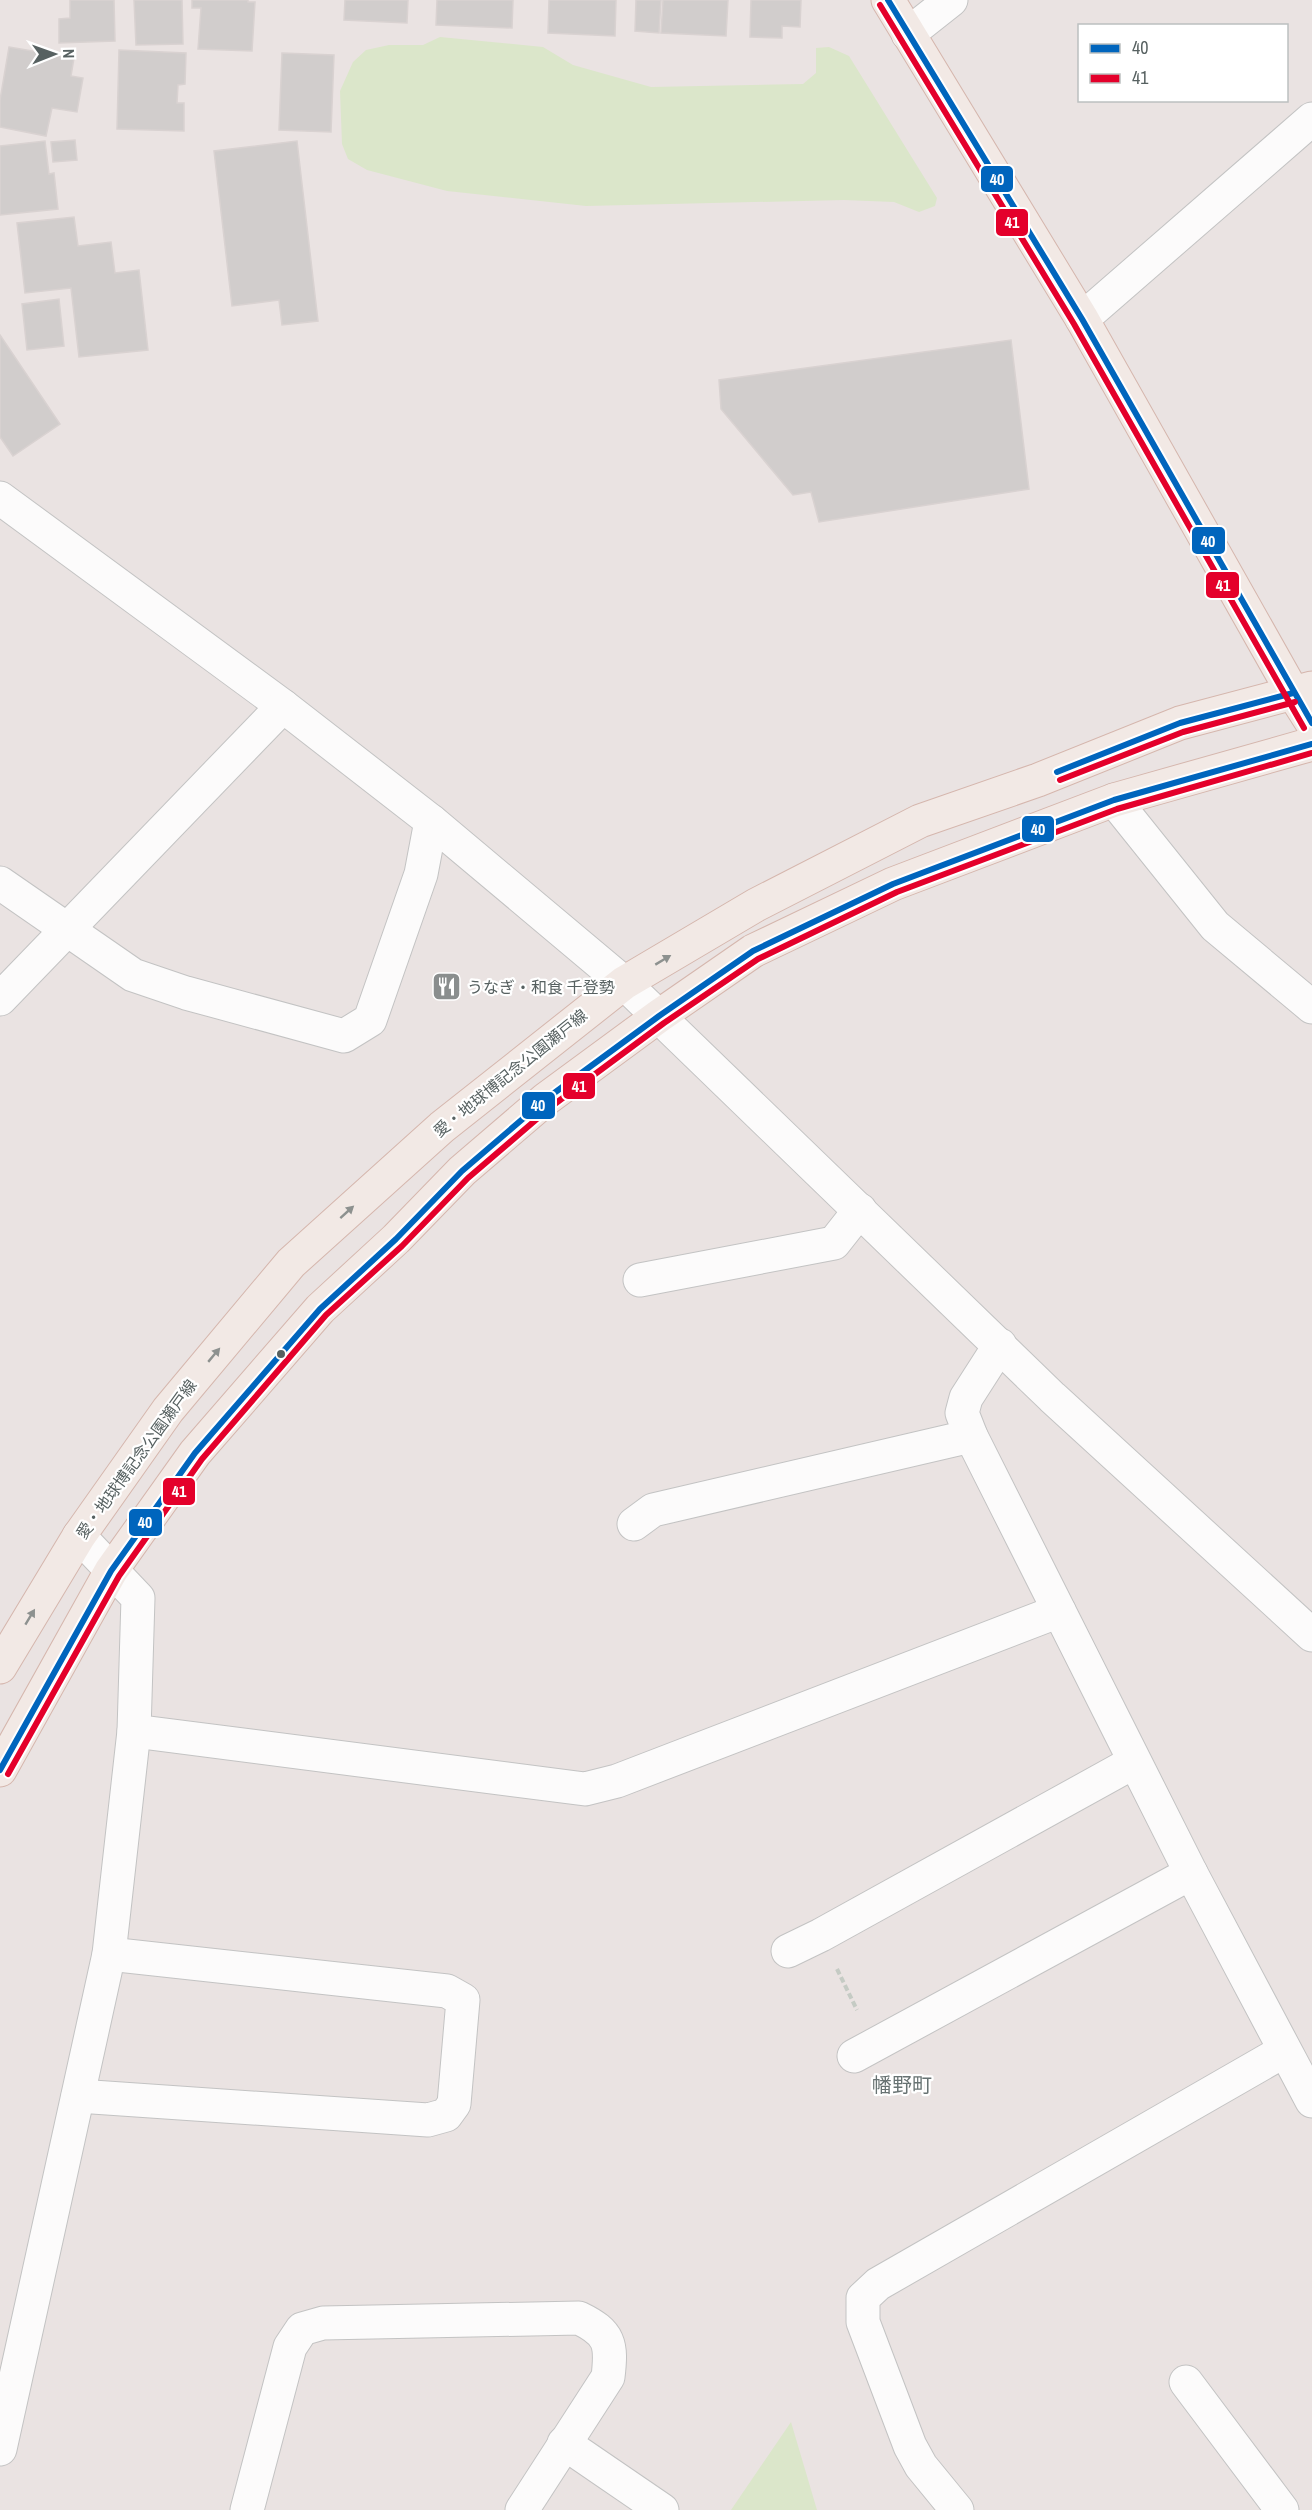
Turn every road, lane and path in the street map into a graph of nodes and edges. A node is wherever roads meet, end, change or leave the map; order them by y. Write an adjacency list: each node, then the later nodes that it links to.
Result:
1 (888, 0): 3 (main road)
2 (951, 0): 3 (street)
3 (908, 34): 5 (main road)
4 (1312, 119): 5 (street)
5 (1082, 319): 7 (main road)
6 (0, 498): 8 (street)
7 (1302, 690): 9 (main road); 15 (main road, 愛・地球博記念公園瀬戸線, one-way to 7)
8 (283, 706): 12 (street); 14 (street)
9 (1312, 723)
10 (1312, 744): 11 (main road)
11 (1114, 801): 17 (street); 18 (main road)
12 (431, 821): 14 (street); 15 (street)
13 (0, 883): 14 (street)
14 (66, 929): 16 (street)
15 (624, 983): 18 (street); 24 (main road, 愛・地球博記念公園瀬戸線, one-way to 15)
16 (0, 999)
17 (1312, 1006)
18 (659, 1016): 19 (street); 25 (main road)
19 (860, 1210): 20 (street); 21 (street)
20 (640, 1280)
21 (1000, 1345): 22 (street); 27 (street)
22 (971, 1436): 23 (street); 26 (street)
23 (634, 1524)
24 (79, 1536): 25 (street); 28 (main road, 愛・地球博記念公園瀬戸線, one-way to 24)
25 (111, 1571): 29 (street); 31 (main road)
26 (1059, 1611): 29 (street); 30 (street)
27 (1312, 1635)
28 (0, 1667)
29 (134, 1731): 35 (street)
30 (1134, 1762): 32 (street); 33 (street)
31 (0, 1770)
32 (1191, 1873): 36 (street); 37 (street)
33 (821, 1935): 34 (street); 36 (path)
34 (788, 1951)
35 (109, 1954): 38 (street); 38 (street)
36 (864, 2051)
37 (1284, 2051): 39 (street); 46 (street)
38 (78, 2096): 42 (street)
39 (1312, 2101)
40 (1186, 2382): 47 (street)
41 (564, 2443): 43 (street); 44 (street); 45 (street)
42 (0, 2449)
43 (247, 2510)
44 (522, 2510)
45 (662, 2510)
46 (957, 2510)
47 (1281, 2510)

